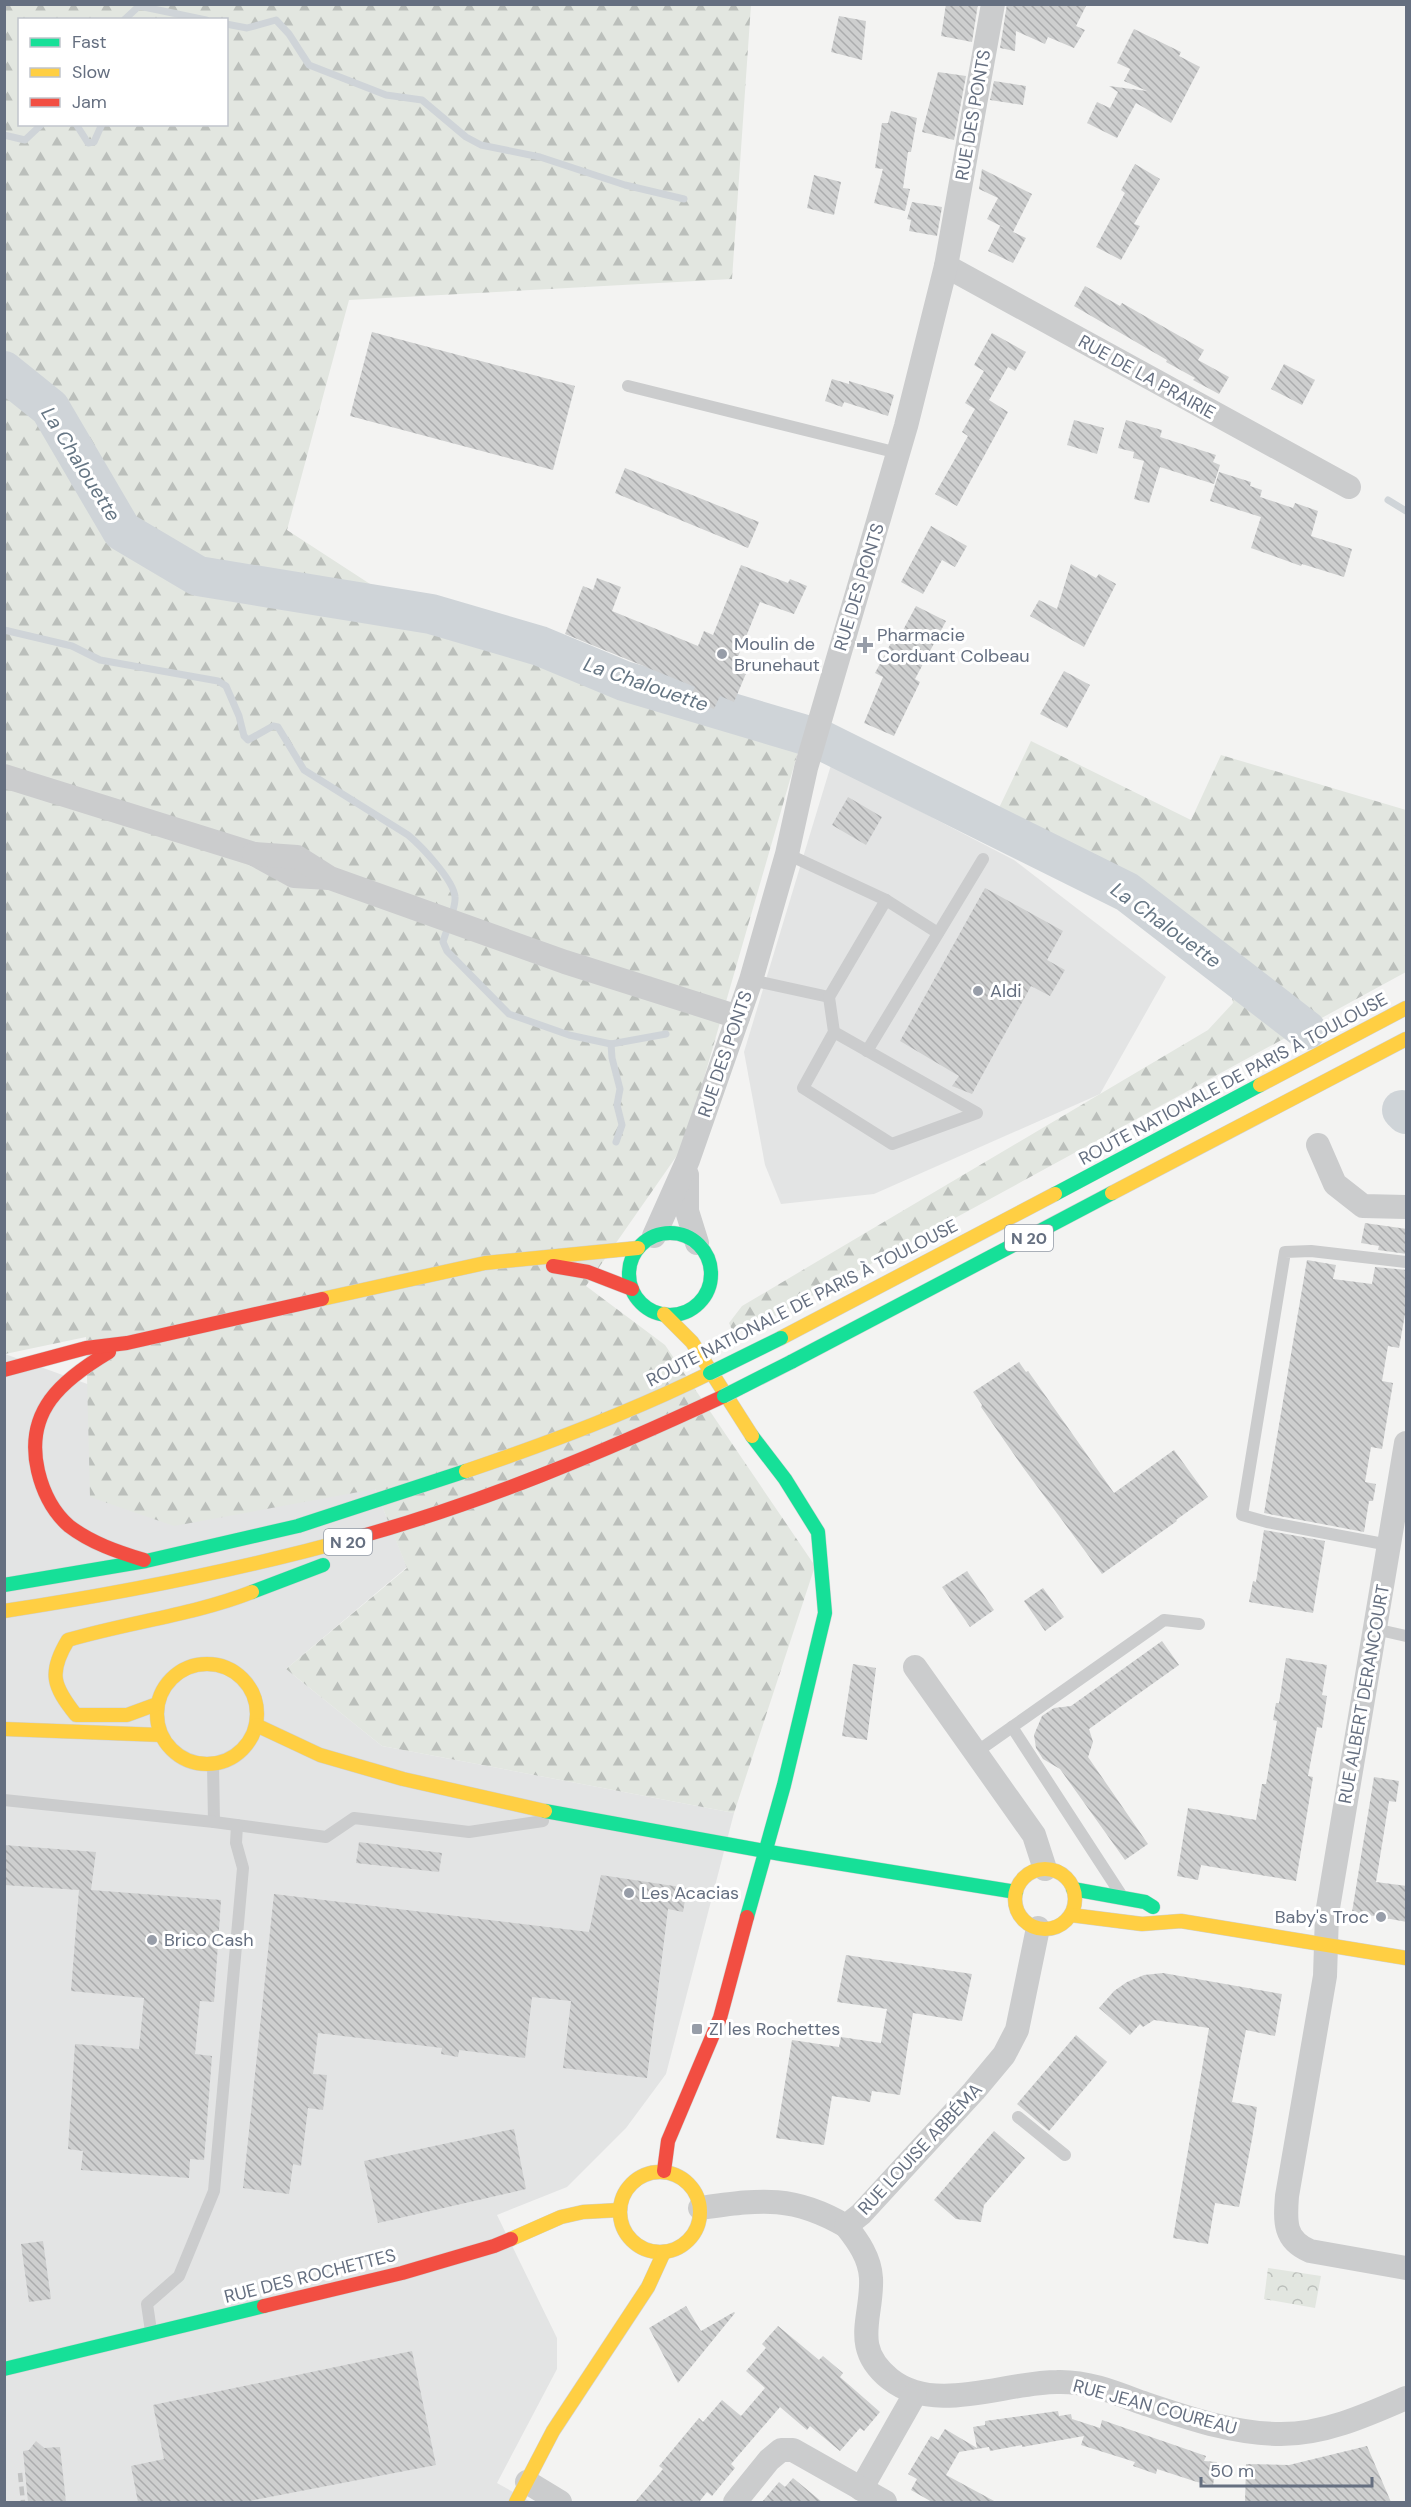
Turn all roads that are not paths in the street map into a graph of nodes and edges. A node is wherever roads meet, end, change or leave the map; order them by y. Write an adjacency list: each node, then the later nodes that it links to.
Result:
1 (993, 4): 2 (street, RUE DES PONTS)
2 (945, 266): 4 (street, RUE DES PONTS); 5 (street, RUE DE LA PRAIRIE)
3 (628, 386): 4 (lane)
4 (898, 453): 7 (street, RUE DES PONTS)
5 (1349, 487)
6 (4, 776): 14 (street)
7 (787, 854): 9 (lane); 11 (street, RUE DES PONTS)
8 (983, 859): 10 (lane)
9 (886, 900): 10 (lane); 12 (lane)
10 (938, 933): 17 (lane)
11 (751, 980): 12 (lane); 14 (street, RUE DES PONTS)
12 (829, 997): 15 (lane)
13 (1407, 1008): 34 (main road, ROUTE NATIONALE DE PARIS À TOULOUSE / N 20, bridge)
14 (738, 1017): 19 (street, RUE DES PONTS)
15 (834, 1032): 17 (lane); 17 (lane)
16 (1407, 1039): 32 (main road, N 20, bridge)
17 (867, 1051)
18 (1318, 1145): 20 (street)
19 (688, 1160): 21 (street, RUE DES PONTS); 22 (street, RUE DES PONTS)
20 (1407, 1207)
21 (646, 1242): 22 (main road); 23 (main road); 25 (main road)
22 (697, 1243): 26 (main road)
23 (519, 1261): 25 (main road); 28 (main road)
24 (1407, 1262): 33 (lane)
25 (632, 1289): 27 (main road)
26 (697, 1304): 27 (main road); 29 (main road)
27 (664, 1314): 29 (main road)
28 (127, 1342): 30 (main road); 34 (main road)
29 (692, 1342): 52 (main road)
30 (4, 1370)
31 (1407, 1443): 33 (street, RUE ALBERT DERANCOURT)
32 (347, 1542): 36 (main road, N 20); 41 (main road)
33 (1389, 1545): 38 (street, RUE ALBERT DERANCOURT)
34 (146, 1561): 35 (main road, ROUTE NATIONALE DE PARIS À TOULOUSE / N 20)
35 (4, 1585)
36 (4, 1611)
37 (1199, 1624): 43 (lane)
38 (1375, 1629): 39 (lane); 60 (street, RUE ALBERT DERANCOURT)
39 (1407, 1636)
40 (915, 1667): 46 (street)
41 (157, 1704): 42 (main road); 45 (main road)
42 (256, 1725): 47 (main road); 49 (main road)
43 (1012, 1727): 46 (lane); 56 (lane)
44 (4, 1729): 45 (main road)
45 (161, 1735): 47 (main road)
46 (975, 1753): 53 (street)
47 (213, 1764): 50 (lane)
48 (4, 1800): 50 (lane)
49 (572, 1817): 51 (lane); 52 (main road)
50 (214, 1822): 51 (lane)
51 (237, 1825): 73 (lane)
52 (764, 1851): 55 (main road); 64 (main road)
53 (1045, 1869): 54 (main road); 55 (main road)
54 (1073, 1889): 56 (main road); 57 (main road)
55 (1016, 1892): 59 (main road)
56 (1124, 1899): 58 (main road)
57 (1071, 1915): 58 (main road); 59 (main road)
58 (1181, 1921): 60 (main road)
59 (1038, 1928): 67 (street, RUE LOUISE ABBÉMA)
60 (1327, 1946): 61 (main road); 71 (street)
61 (1407, 1958)
62 (1018, 2117): 63 (lane)
63 (1065, 2155)
64 (664, 2171): 65 (main road); 66 (main road)
65 (700, 2208): 67 (street, RUE LOUISE ABBÉMA); 69 (main road)
66 (620, 2210): 68 (main road); 73 (main road, RUE DES ROCHETTES)
67 (846, 2226): 76 (street, RUE JEAN COUREAU)
68 (632, 2241): 69 (main road); 70 (main road)
69 (664, 2252): 74 (main road)
70 (632, 2263)
71 (1407, 2268)
72 (627, 2296): 74 (main road)
73 (151, 2332): 75 (main road, RUE DES ROCHETTES)
74 (611, 2341): 79 (main road)
75 (4, 2369)
76 (915, 2394): 77 (street, RUE JEAN COUREAU); 78 (street)
77 (1407, 2398)
78 (861, 2489): 81 (street); 82 (street)
79 (522, 2492): 80 (street)
80 (560, 2502)
81 (735, 2502)
82 (885, 2502)

